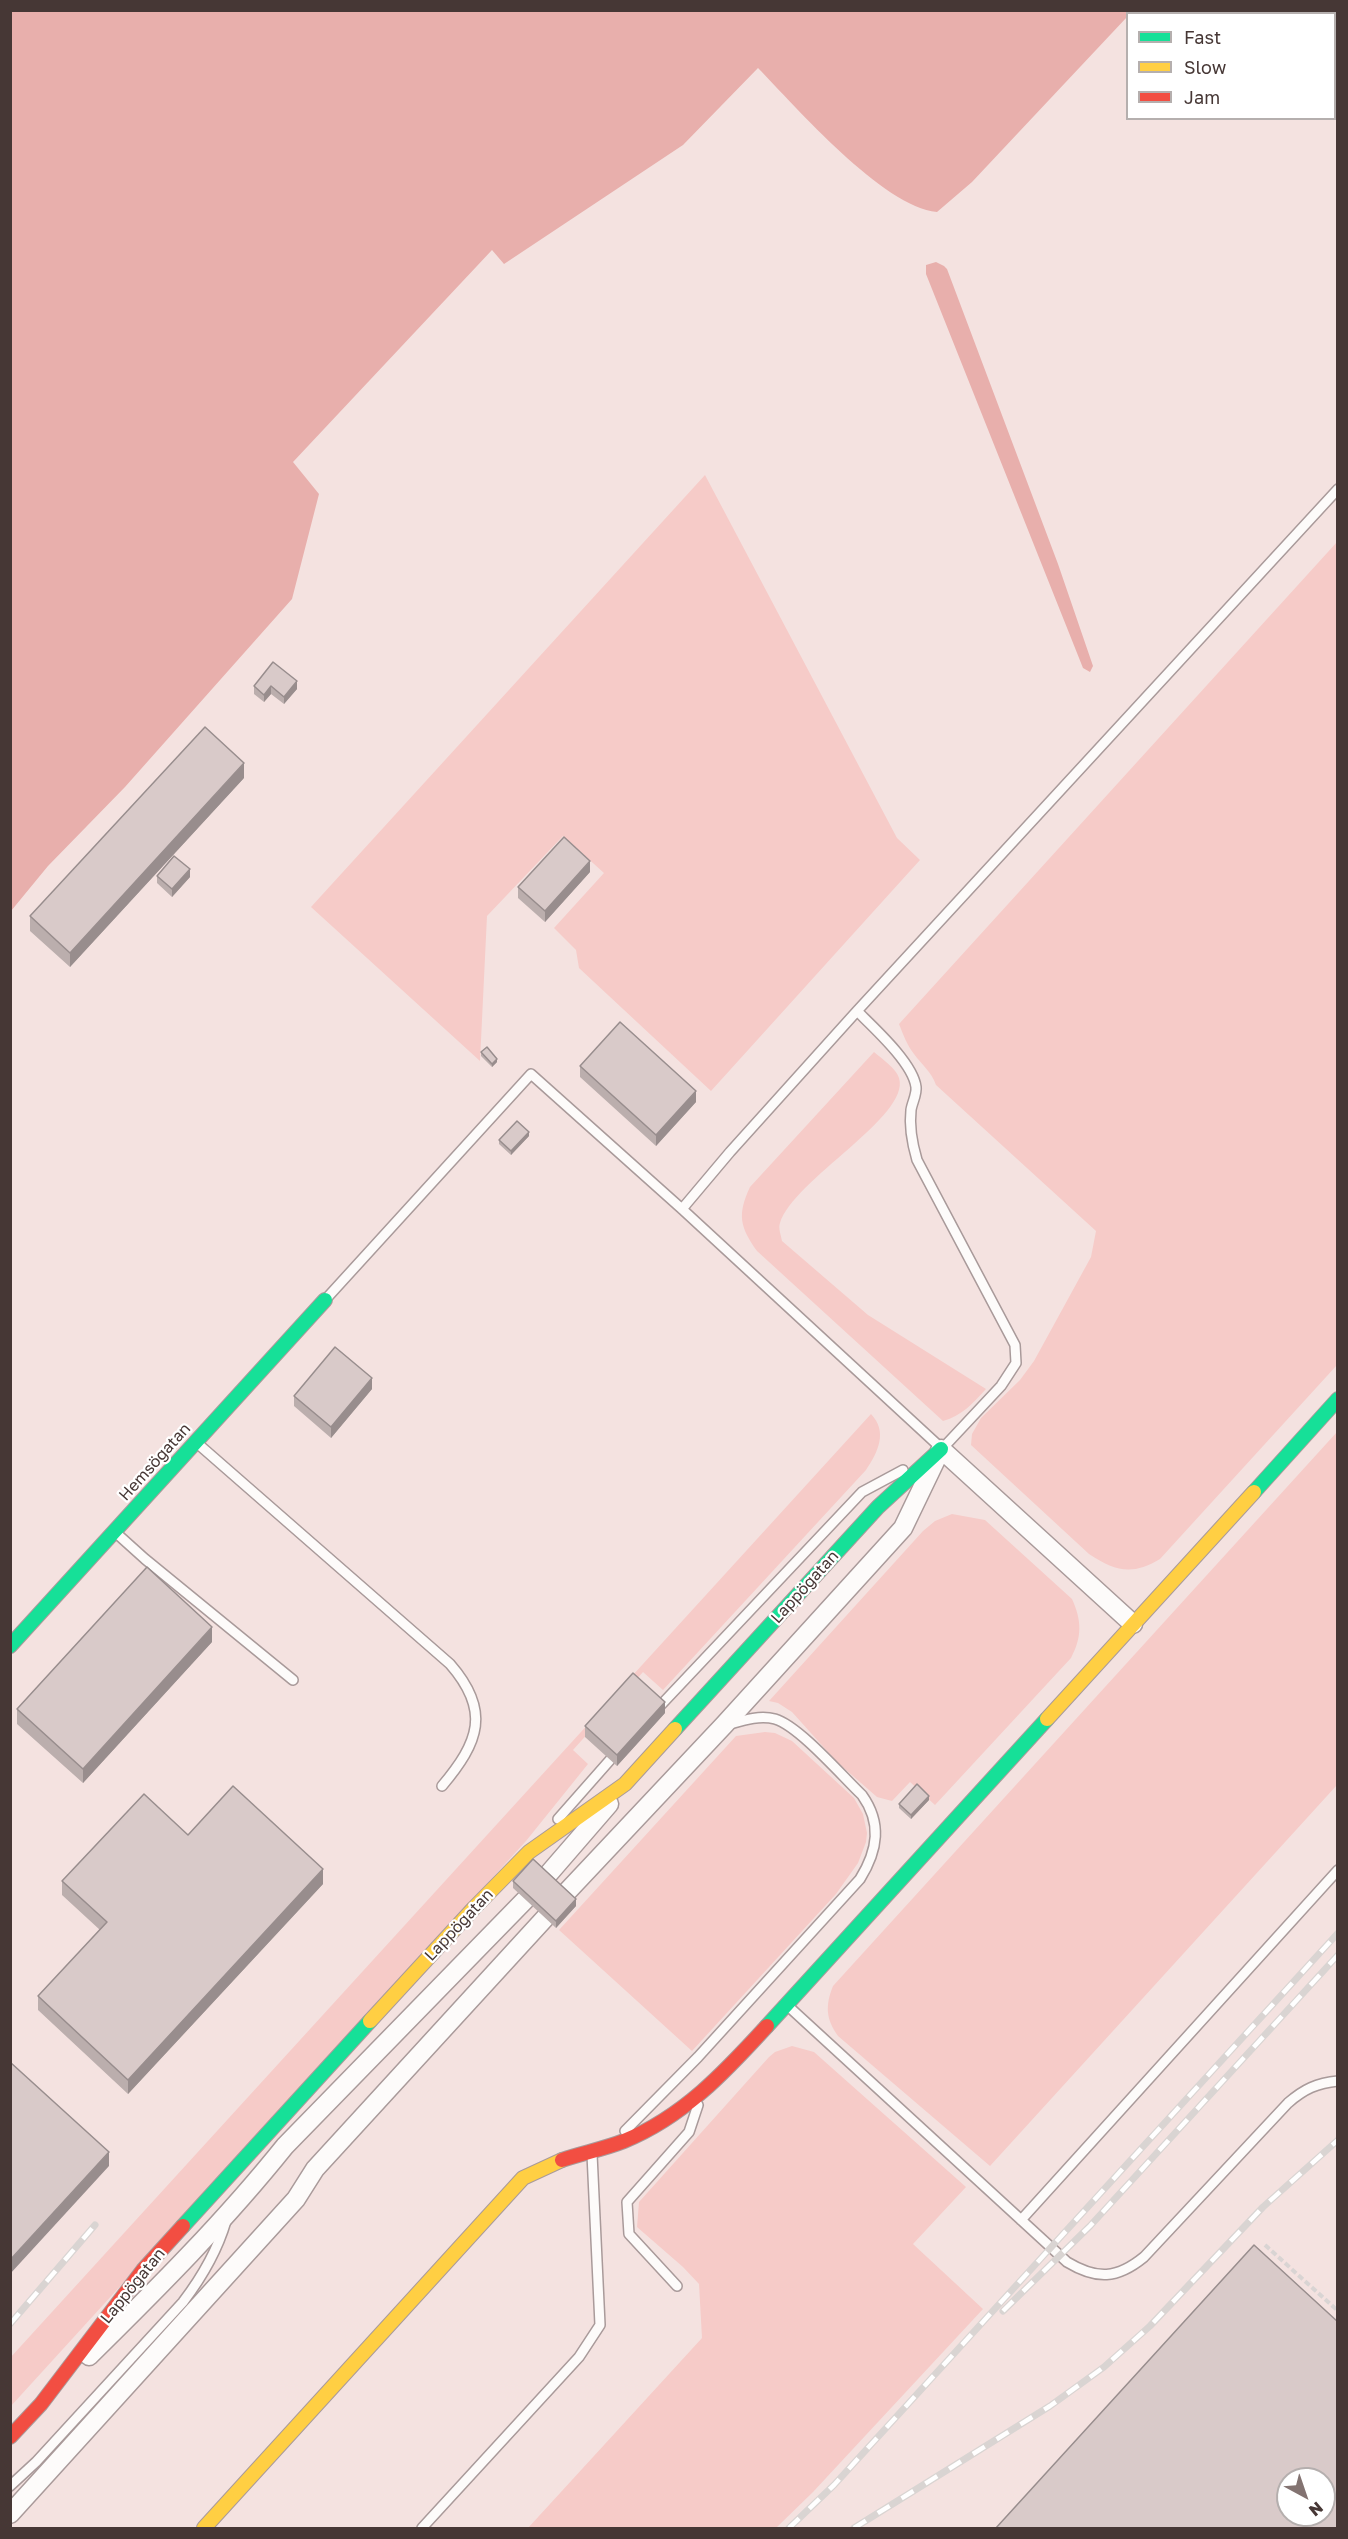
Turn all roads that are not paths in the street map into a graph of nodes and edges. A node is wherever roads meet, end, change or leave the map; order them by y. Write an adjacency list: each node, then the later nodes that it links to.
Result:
1 (1338, 489): 2 (lane)
2 (857, 1011): 3 (lane); 7 (lane)
3 (682, 1209): 4 (lane); 7 (lane)
4 (325, 1300): 6 (street, Hemsögatan)
5 (1338, 1399): 9 (street)
6 (195, 1442): 8 (street, Hemsögatan); 16 (lane)
7 (941, 1449): 9 (street); 12 (lane); 13 (street, Lappögatan); 15 (street, Lappögatan)
8 (115, 1532): 10 (street, Hemsögatan); 11 (lane)
9 (1133, 1624): 23 (street)
10 (10, 1646)
11 (293, 1680)
12 (659, 1707)
13 (724, 1725): 20 (street, Lappögatan); 26 (lane)
14 (610, 1760): 17 (lane)
15 (626, 1784): 17 (street, Lappögatan); 19 (street)
16 (442, 1786)
17 (529, 1852): 31 (street, Lappögatan)
18 (1338, 1870): 29 (lane)
19 (545, 1878)
20 (564, 1895)
21 (525, 1900): 28 (street)
22 (545, 1918): 34 (street)
23 (786, 2004): 25 (street); 29 (lane)
24 (1338, 2082): 29 (lane)
25 (702, 2094): 26 (street); 30 (lane)
26 (610, 2146): 27 (street)
27 (592, 2151): 35 (street); 36 (lane)
28 (234, 2206): 31 (street); 33 (lane)
29 (1021, 2220)
30 (677, 2286)
31 (40, 2404): 32 (street, Lappögatan)
32 (10, 2437)
33 (10, 2486)
34 (10, 2514)
35 (204, 2529)
36 (422, 2529)

